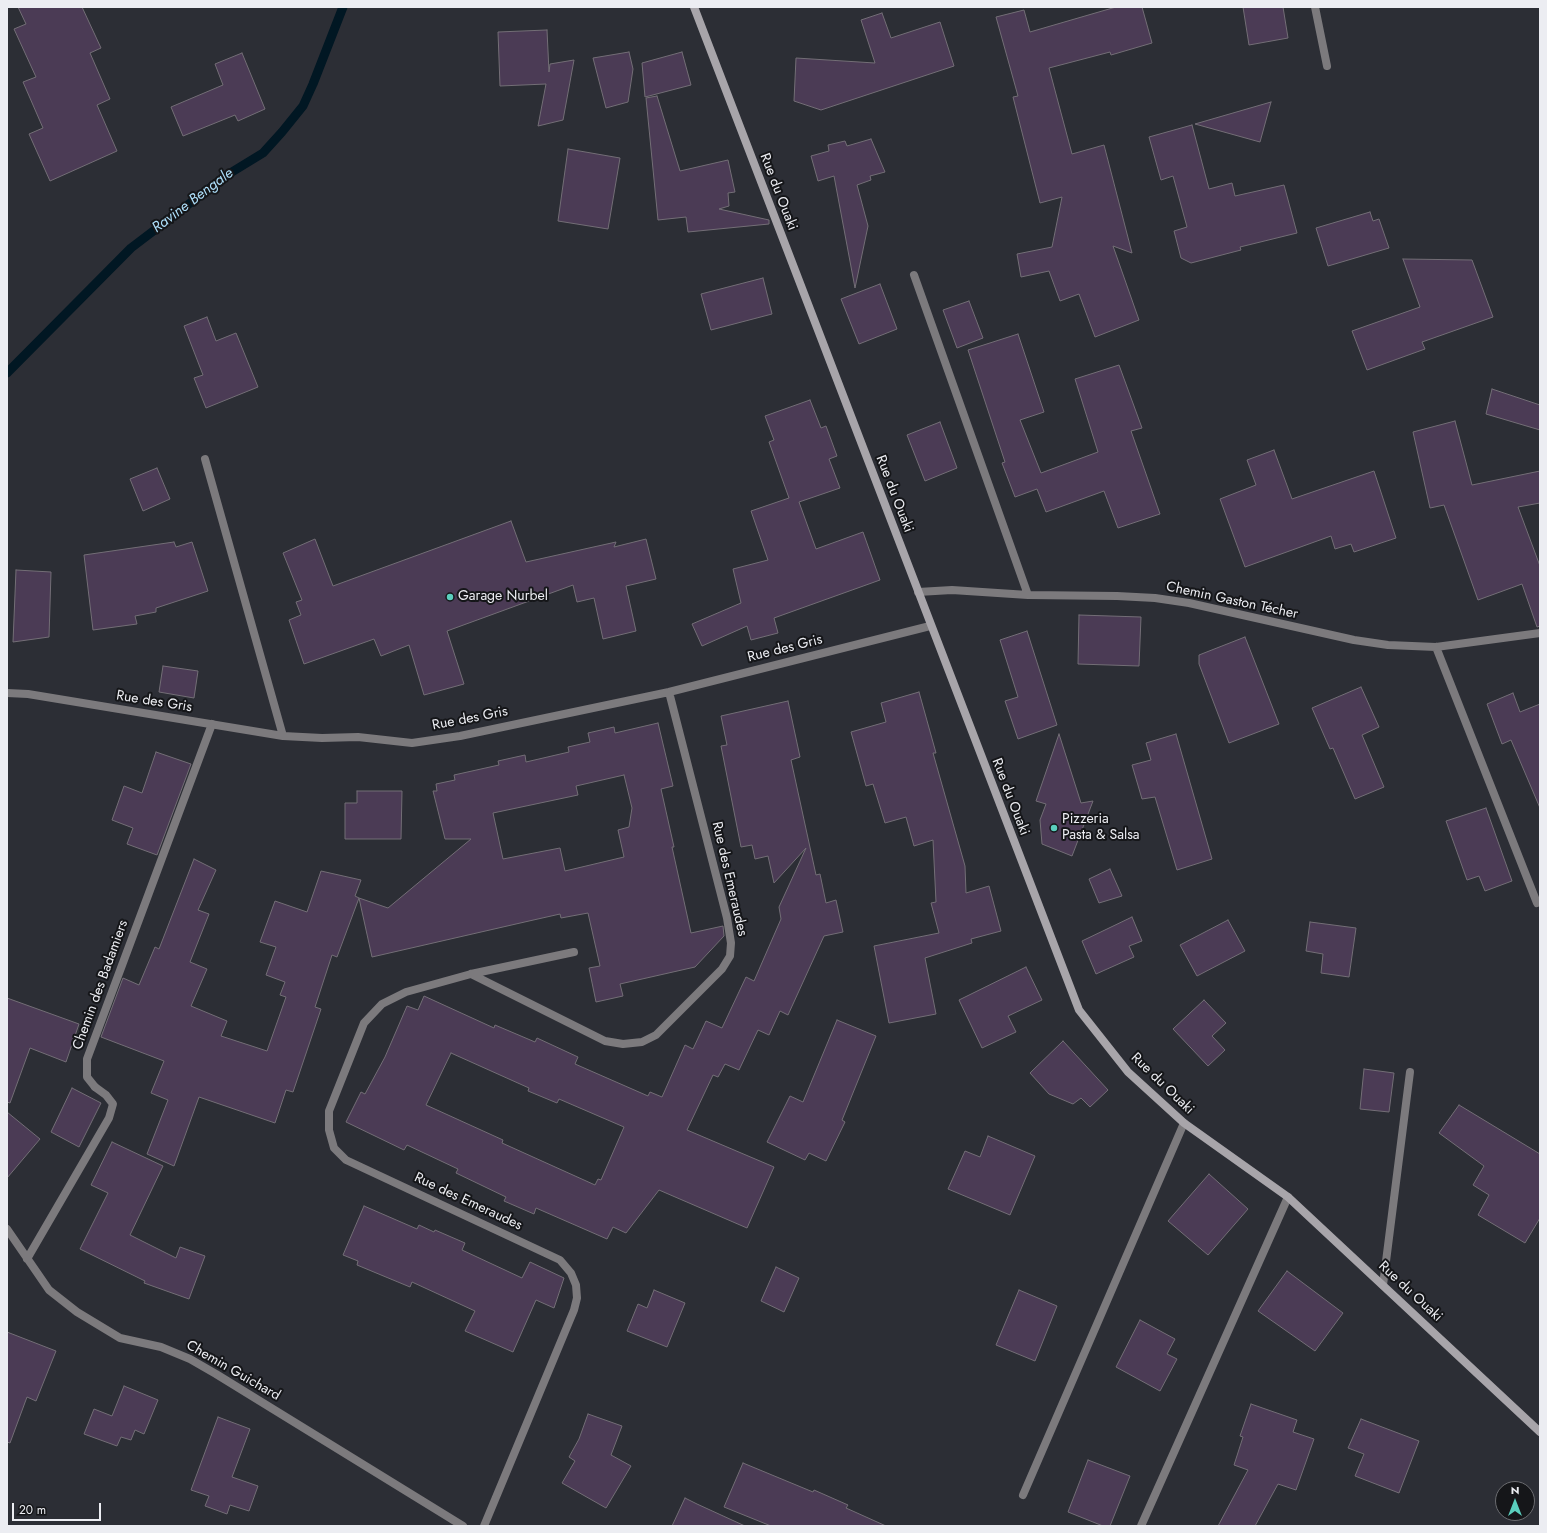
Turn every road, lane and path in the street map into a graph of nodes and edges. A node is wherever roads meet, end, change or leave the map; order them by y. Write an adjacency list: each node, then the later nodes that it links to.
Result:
1 (694, 7): 6 (street, Rue du Ouaki)
2 (1315, 7): 3 (street)
3 (1327, 66)
4 (914, 275): 7 (street)
5 (205, 459): 14 (street)
6 (918, 592): 7 (street, Chemin Gaston Técher); 8 (street, Rue du Ouaki)
7 (1028, 595): 10 (street, Chemin Gaston Técher)
8 (930, 626): 11 (street, Rue des Gris); 19 (street, Rue du Ouaki)
9 (1540, 633): 10 (street, Chemin Gaston Técher)
10 (1436, 647): 15 (street)
11 (669, 692): 14 (street, Rue des Gris); 17 (street, Rue des Emeraudes)
12 (7, 693): 13 (street, Rue des Gris)
13 (212, 724): 14 (street, Rue des Gris); 22 (street, Chemin des Badamiers)
14 (283, 736)
15 (1538, 903)
16 (574, 952): 17 (street, Rue des Emeraudes)
17 (471, 974): 27 (street, Rue des Emeraudes)
18 (1410, 1072): 23 (street)
19 (1184, 1123): 20 (street, Rue du Ouaki); 25 (street)
20 (1288, 1197): 23 (street, Rue du Ouaki); 28 (street)
21 (7, 1230): 22 (street, Chemin Guichard)
22 (27, 1259): 26 (street, Chemin Guichard)
23 (1383, 1286): 24 (street, Rue du Ouaki)
24 (1540, 1432)
25 (1023, 1495)
26 (463, 1526)
27 (484, 1526)
28 (1141, 1526)

